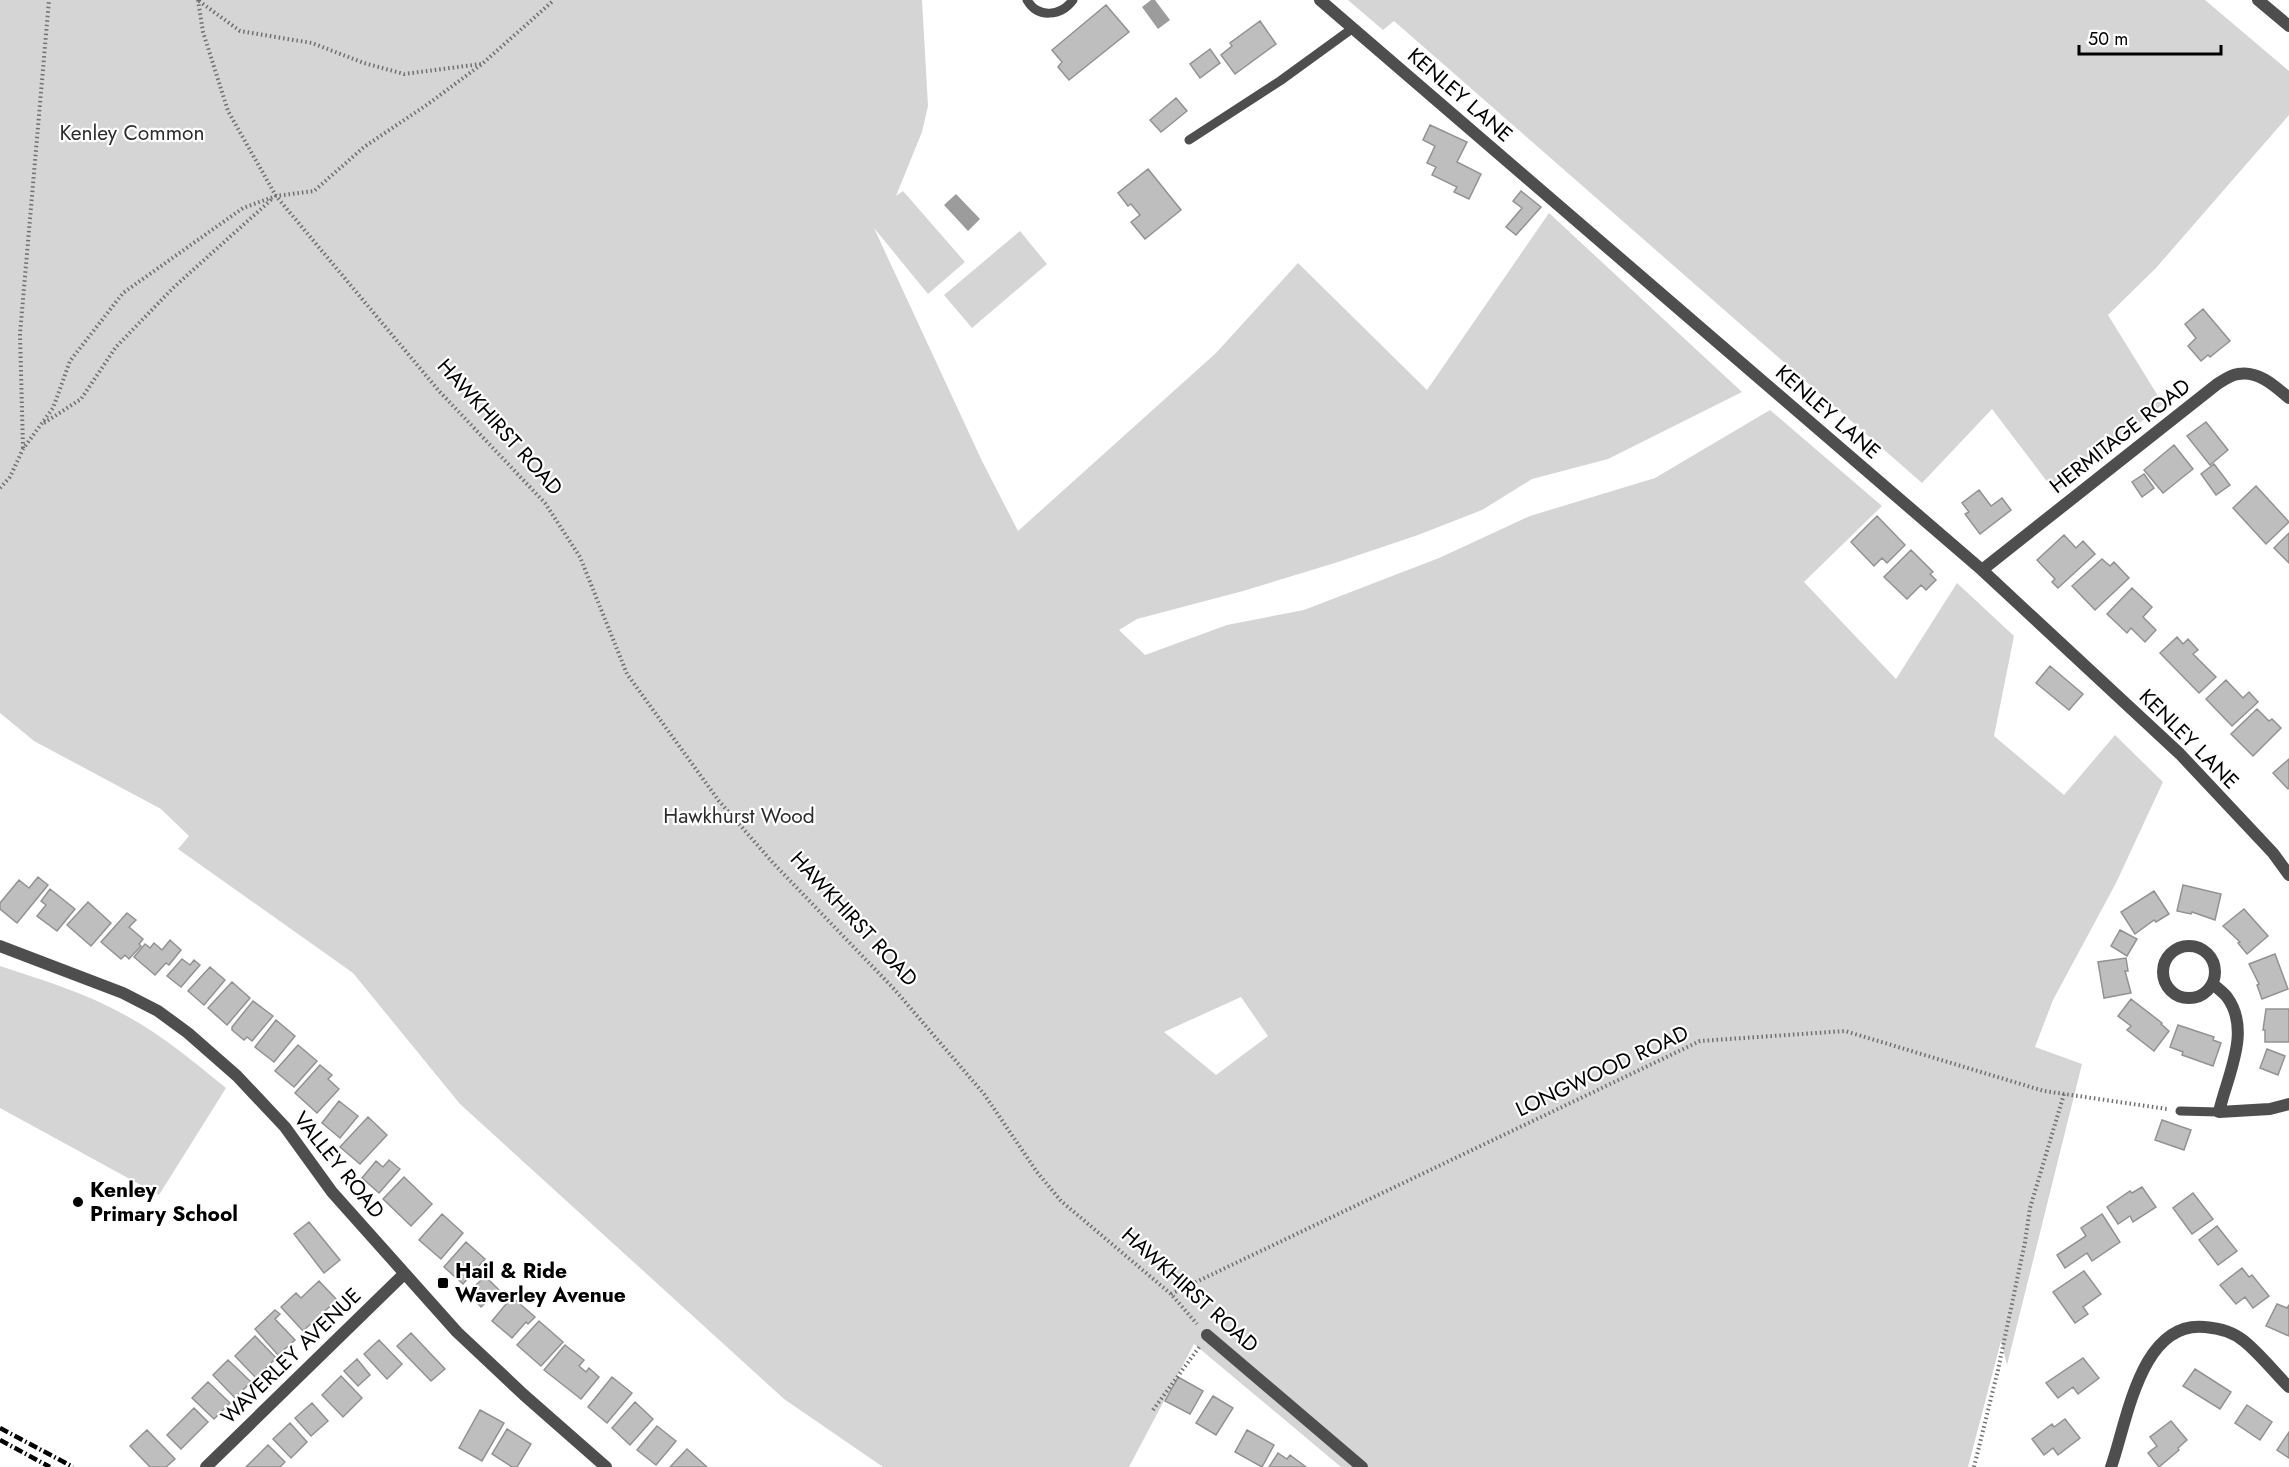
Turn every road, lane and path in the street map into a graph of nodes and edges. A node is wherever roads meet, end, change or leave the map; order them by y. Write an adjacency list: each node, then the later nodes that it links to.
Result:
1 (49, 0): 15 (path)
2 (198, 0): 10 (path); 12 (path, HAWKHIRST ROAD)
3 (554, 0): 10 (path)
4 (1027, 0): 5 (lane)
5 (1073, 0)
6 (1320, 0): 9 (street, KENLEY LANE)
7 (2258, 0): 8 (street)
8 (2289, 26)
9 (1353, 28): 11 (lane); 17 (street, KENLEY LANE)
10 (482, 64): 12 (path)
11 (1189, 140)
12 (276, 196): 14 (path); 14 (path); 26 (path, HAWKHIRST ROAD)
13 (2289, 398): 17 (street, HERMITAGE ROAD)
14 (41, 425): 15 (path)
15 (23, 449): 16 (path)
16 (0, 488)
17 (1982, 570): 18 (street, KENLEY LANE)
18 (2289, 875)
19 (0, 946): 25 (street, VALLEY ROAD)
20 (2212, 984): 20 (street); 24 (street)
21 (2064, 1094): 23 (path, LONGWOOD ROAD); 26 (path, LONGWOOD ROAD); 34 (path)
22 (2289, 1104): 24 (street)
23 (2180, 1111): 24 (lane)
24 (2218, 1112)
25 (404, 1274): 31 (street, WAVERLEY AVENUE); 32 (street, VALLEY ROAD)
26 (1171, 1294): 27 (path, HAWKHIRST ROAD)
27 (1207, 1335): 33 (street, HAWKHIRST ROAD)
28 (1190, 1360): 30 (path)
29 (2289, 1387): 35 (street)
30 (1153, 1410)
31 (206, 1467)
32 (606, 1467)
33 (1362, 1467)
34 (1974, 1467)
35 (2111, 1467)

